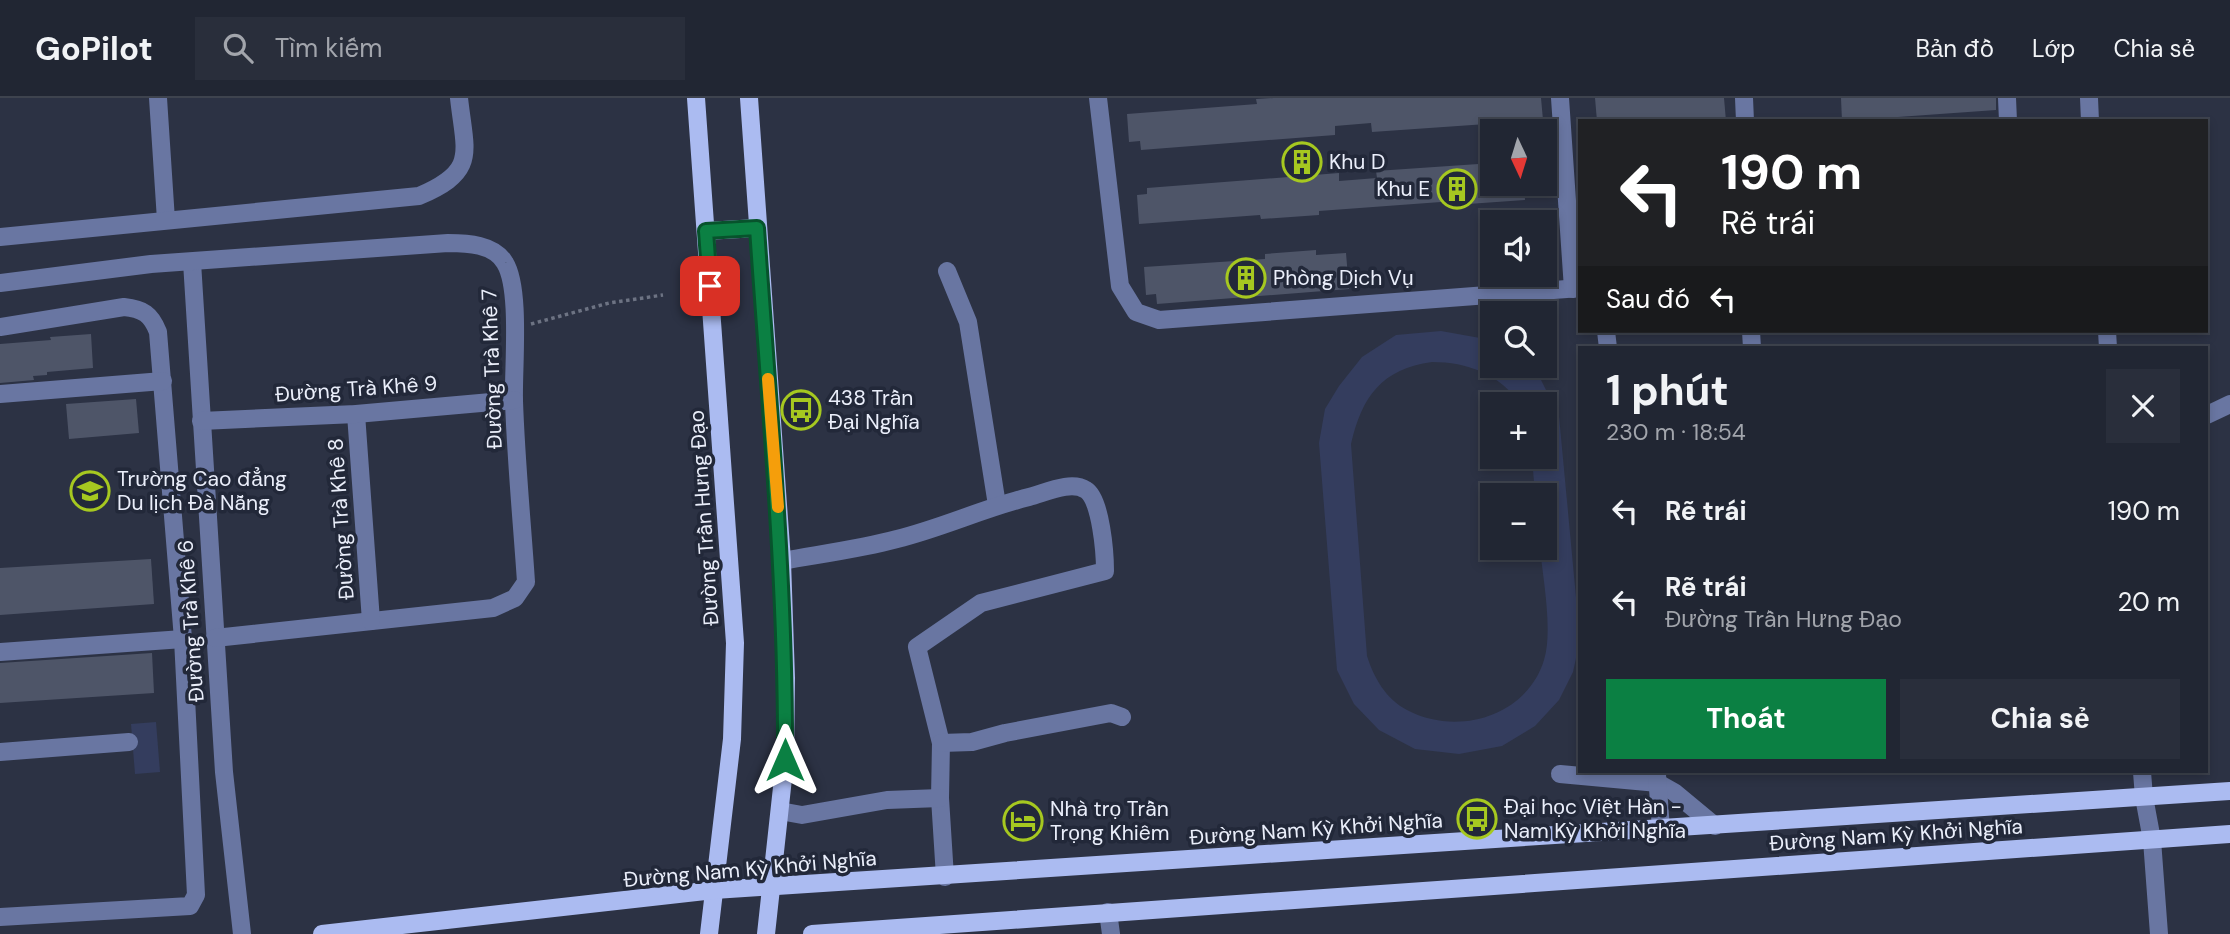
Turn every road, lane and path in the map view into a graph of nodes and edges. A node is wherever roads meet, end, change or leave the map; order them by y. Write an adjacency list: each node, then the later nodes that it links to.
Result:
1 (158, 98): 13 (street)
2 (459, 98): 13 (street)
3 (696, 98): 15 (main road, Đường Trần Hưng Đạo)
4 (750, 98): 14 (main road)
5 (1098, 98): 20 (street)
6 (1560, 98): 20 (street)
7 (1744, 98): 10 (street)
8 (2007, 98): 11 (street)
9 (2089, 98): 12 (street)
10 (1745, 119)
11 (2008, 119)
12 (2090, 119)
13 (166, 219): 16 (street)
14 (757, 228): 15 (main road); 32 (main road)
15 (706, 231): 54 (main road, Đường Trần Hưng Đạo)
16 (0, 237)
17 (192, 262): 19 (street, Đường Trà Khê 7); 23 (street, Đường Trà Khê 7); 30 (street, Đường Trà Khê 6)
18 (947, 271): 31 (street)
19 (0, 283)
20 (1577, 289)
21 (663, 295): 23 (path)
22 (0, 327): 24 (street)
23 (515, 327): 26 (street, Đường Trà Khê 7)
24 (163, 381): 25 (street); 35 (street)
25 (0, 394)
26 (514, 400): 28 (street, Đường Trà Khê 9); 33 (street, Đường Trà Khê 7)
27 (2230, 404): 29 (street)
28 (356, 414): 30 (street, Đường Trà Khê 9); 33 (street, Đường Trà Khê 8)
29 (2208, 415)
30 (201, 421): 34 (street, Đường Trà Khê 6)
31 (997, 505): 32 (street); 39 (street)
32 (782, 561): 47 (main road)
33 (370, 621): 34 (street, Đường Trà Khê 7)
34 (215, 638): 57 (street, Đường Trà Khê 6)
35 (183, 639): 36 (street); 56 (street)
36 (0, 652)
37 (1122, 717): 39 (street)
38 (129, 742): 40 (street)
39 (941, 743): 46 (street)
40 (0, 752)
41 (2142, 773): 45 (street)
42 (1560, 774): 43 (street)
43 (1658, 777): 48 (street); 49 (street)
44 (2230, 791): 45 (main road, Đường Nam Kỳ Khởi Nghĩa)
45 (2144, 797): 48 (main road, Đường Nam Kỳ Khởi Nghĩa); 51 (street)
46 (940, 798): 47 (street); 52 (street)
47 (780, 811): 53 (main road)
48 (1715, 826): 49 (main road, Đường Nam Kỳ Khởi Nghĩa)
49 (1661, 829): 52 (main road, Đường Nam Kỳ Khởi Nghĩa)
50 (2230, 835): 51 (main road, Đường Nam Kỳ Khởi Nghĩa)
51 (2152, 840): 55 (main road, Đường Nam Kỳ Khởi Nghĩa); 63 (street)
52 (946, 877): 53 (main road, Đường Nam Kỳ Khởi Nghĩa)
53 (772, 888): 54 (main road, Đường Nam Kỳ Khởi Nghĩa); 60 (main road)
54 (714, 890): 58 (main road, Đường Nam Kỳ Khởi Nghĩa); 59 (main road, Đường Trần Hưng Đạo)
55 (1108, 912): 61 (main road, Đường Nam Kỳ Khởi Nghĩa); 62 (street)
56 (0, 916)
57 (242, 934)
58 (322, 934)
59 (709, 934)
60 (766, 934)
61 (812, 934)
62 (1111, 934)
63 (2159, 934)

